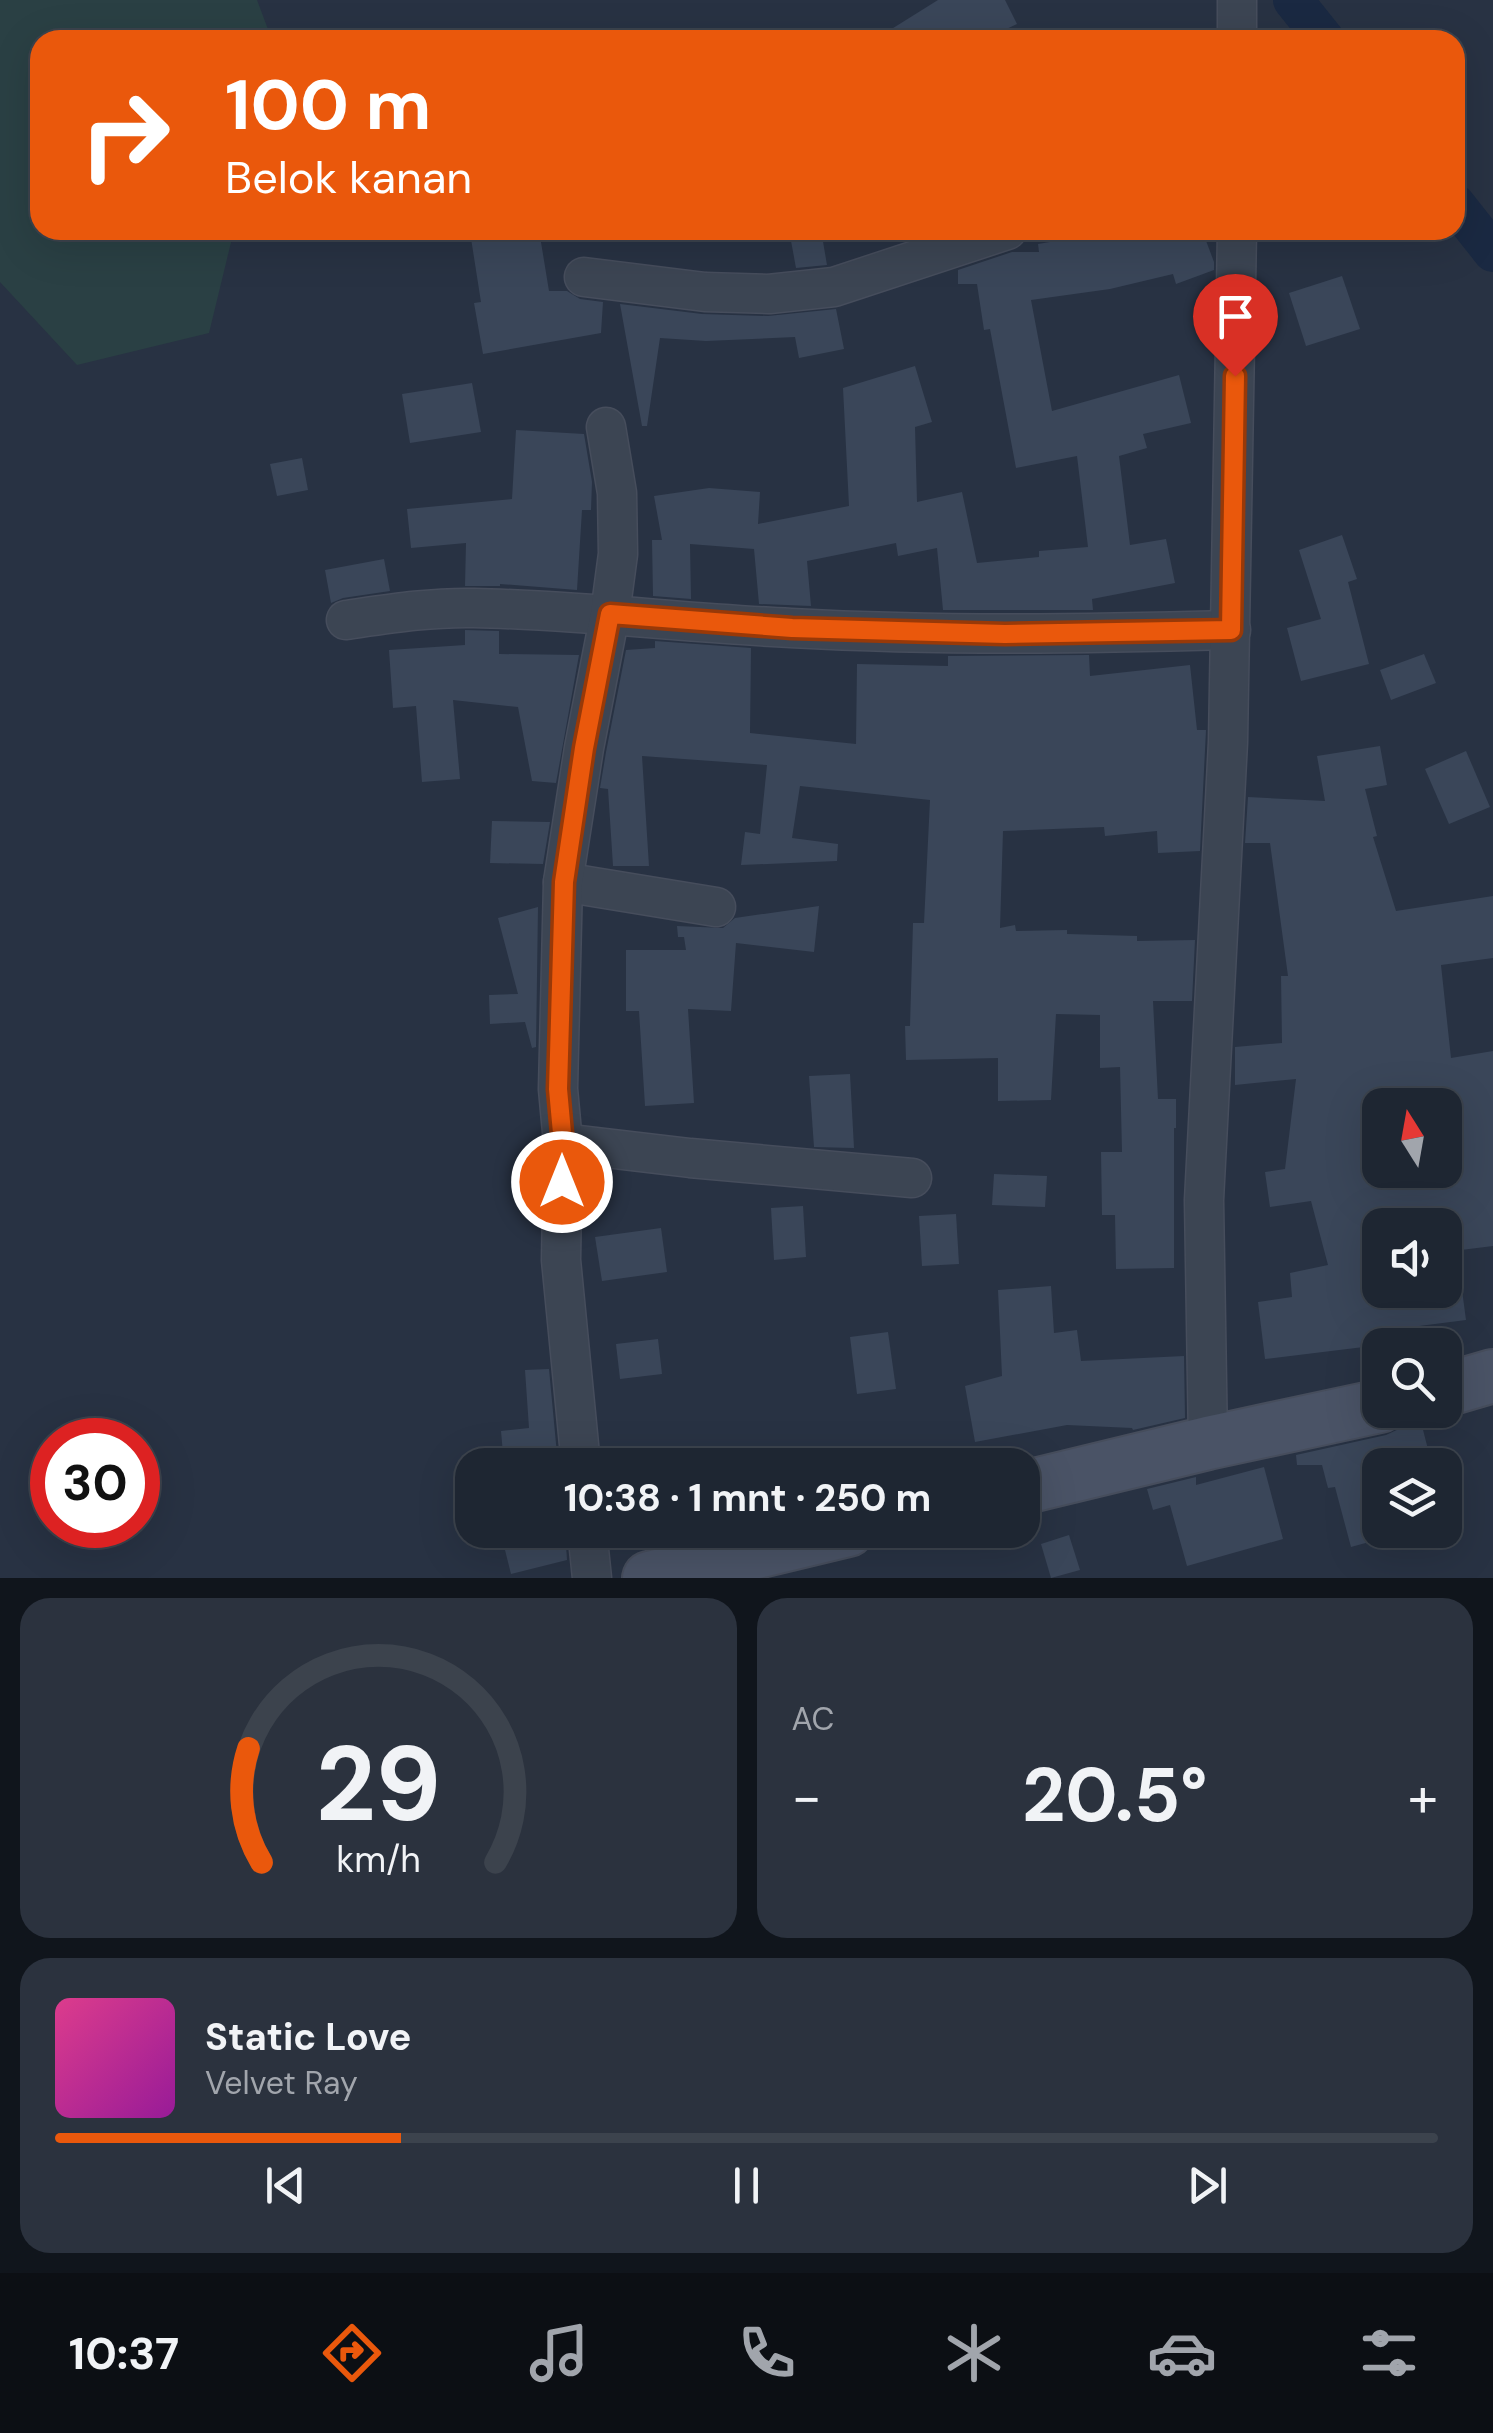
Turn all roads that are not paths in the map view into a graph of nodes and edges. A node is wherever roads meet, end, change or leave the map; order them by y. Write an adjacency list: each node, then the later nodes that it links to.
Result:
1 (1237, 0): 2 (street)
2 (1237, 30)
3 (977, 240): 5 (street)
4 (1237, 240): 9 (street)
5 (584, 277)
6 (606, 427): 7 (street)
7 (610, 614): 8 (street); 9 (street); 10 (street)
8 (346, 620)
9 (1231, 630): 17 (street)
10 (564, 882): 11 (street); 12 (street)
11 (716, 906)
12 (563, 1144): 13 (street); 18 (street)
13 (912, 1178)
14 (1493, 1376): 15 (street)
15 (1462, 1385)
16 (1362, 1410): 17 (street)
17 (1208, 1443): 19 (street)
18 (579, 1448)
19 (1040, 1484)
20 (589, 1548): 22 (street)
21 (774, 1548): 23 (street)
22 (592, 1578)
23 (650, 1578)

